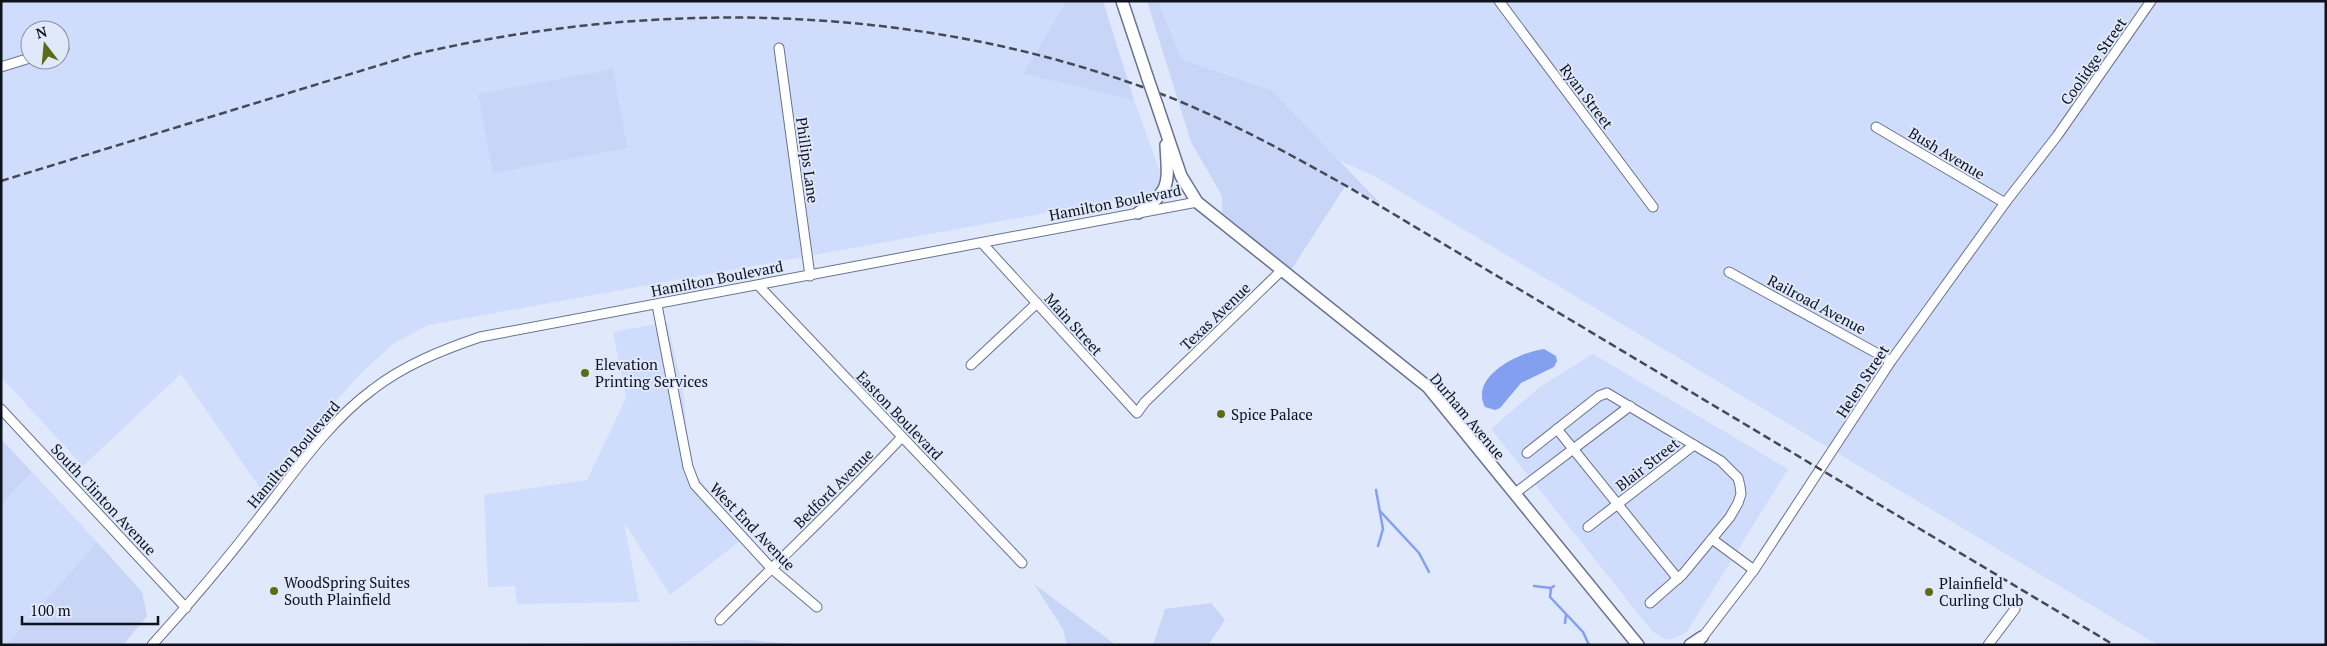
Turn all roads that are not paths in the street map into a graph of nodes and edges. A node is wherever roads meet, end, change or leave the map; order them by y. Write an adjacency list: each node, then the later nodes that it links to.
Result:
1 (1122, 1): 8 (main road, Hamilton Boulevard, bridge)
2 (1499, 1): 12 (street, Ryan Street)
3 (2151, 1): 9 (street, Coolidge Street)
4 (779, 48): 17 (street, Phillips Lane)
5 (20, 61): 6 (street)
6 (1, 67)
7 (1876, 126): 11 (street, Bush Avenue)
8 (1165, 128): 10 (main road, Hamilton Boulevard); 13 (main road)
9 (2057, 136): 11 (street, Helen Street)
10 (1198, 202): 13 (street, Hamilton Boulevard); 15 (main road, Durham Avenue)
11 (2005, 203): 21 (street, Helen Street)
12 (1653, 208)
13 (1138, 213): 14 (street, Hamilton Boulevard)
14 (982, 243): 17 (street, Hamilton Boulevard); 19 (street, Main Street)
15 (1282, 270): 23 (street, Texas Avenue); 31 (main road, Durham Avenue)
16 (1729, 272): 21 (street, Railroad Avenue)
17 (810, 276): 18 (street, Hamilton Boulevard)
18 (759, 286): 20 (street, Hamilton Boulevard); 27 (street, Easton Boulevard)
19 (1037, 303): 22 (street); 23 (street, Main Street)
20 (657, 305): 36 (street, West End Avenue); 41 (street, Hamilton Boulevard)
21 (1891, 362): 37 (street, Helen Street)
22 (971, 365)
23 (1146, 402)
24 (1630, 406): 26 (street, Blair Street); 28 (street, Blair Street); 29 (street)
25 (1, 409): 41 (street, South Clinton Avenue)
26 (1557, 429): 29 (street, Blair Street); 30 (street, Blair Street)
27 (901, 438): 35 (street, Easton Boulevard); 36 (street, Bedford Avenue)
28 (1694, 445): 32 (street, Blair Street); 34 (street, Blair Street)
29 (1573, 450): 31 (street); 32 (street, Blair Street)
30 (1527, 453)
31 (1514, 494): 46 (main road, Durham Avenue)
32 (1617, 504): 33 (street, Blair Street); 38 (street, Blair Street)
33 (1588, 527)
34 (1712, 539): 37 (street); 38 (street, Blair Street)
35 (1022, 563)
36 (771, 568): 40 (street, West End Avenue); 43 (street, Bedford Avenue)
37 (1754, 570): 44 (street, Helen Street)
38 (1678, 578): 39 (street, Blair Street)
39 (1650, 603)
40 (817, 607)
41 (186, 608): 45 (street, Hamilton Boulevard)
42 (2015, 609): 48 (street)
43 (720, 620)
44 (1699, 641): 47 (main road)
45 (152, 645)
46 (1638, 645)
47 (1690, 645)
48 (1988, 645)

